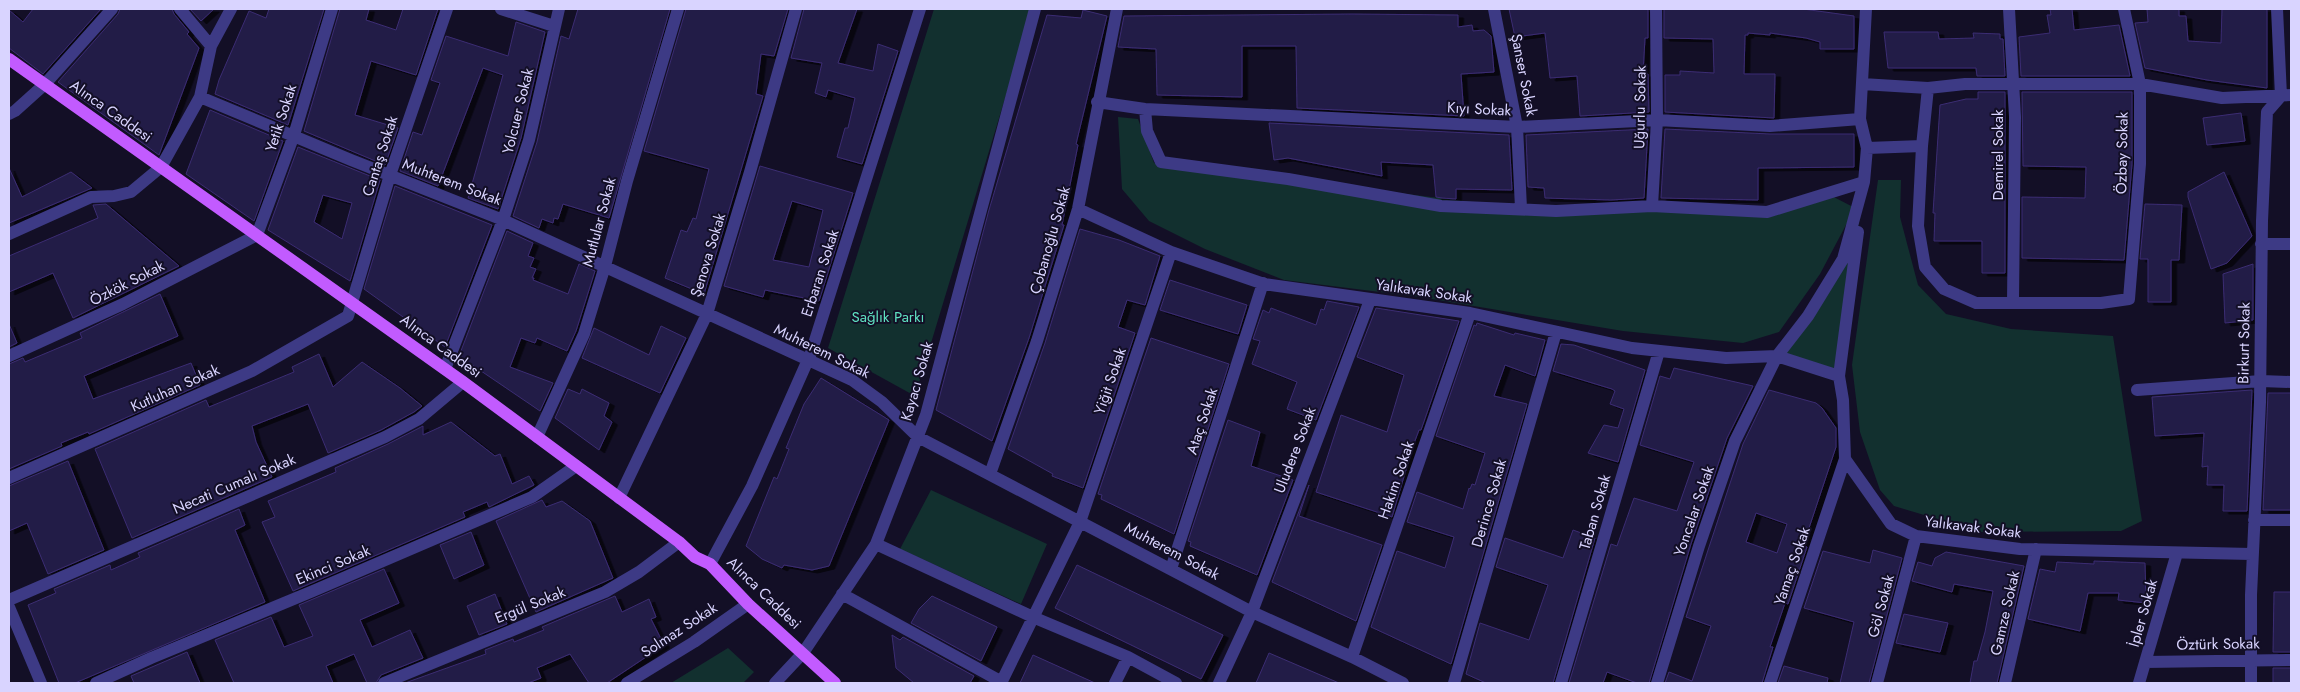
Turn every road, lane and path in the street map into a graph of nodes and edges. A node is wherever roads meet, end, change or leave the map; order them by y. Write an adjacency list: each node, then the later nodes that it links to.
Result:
1 (112, 9): 22 (street)
2 (180, 9): 20 (street)
3 (231, 9): 20 (street)
4 (332, 9): 35 (street, Yetik Sokak)
5 (447, 9): 39 (street, Cantaş Sokak)
6 (501, 9): 19 (street)
7 (558, 9): 19 (street, Yolcuer Sokak)
8 (678, 9): 50 (street, Mutlular Sokak)
9 (796, 9): 56 (street, Şenova Sokak)
10 (920, 9): 62 (street, Erbaran Sokak)
11 (1035, 9): 70 (street, Kayacı Sokak)
12 (1116, 9): 29 (street, Çobanoğlu Sokak)
13 (1494, 9): 34 (street, Şanser Sokak)
14 (1656, 9): 33 (street, Uğurlu Sokak)
15 (1865, 9): 23 (street)
16 (2009, 9): 25 (street, Demirel Sokak)
17 (2124, 9): 24 (street, Özbay Sokak)
18 (2277, 9): 28 (street)
19 (554, 26): 44 (street, Yolcuer Sokak)
20 (211, 46): 27 (street)
21 (9, 59): 22 (main road, Alınca Caddesi)
22 (45, 84): 31 (street); 38 (main road, Alınca Caddesi)
23 (1862, 84): 26 (street); 32 (street)
24 (2140, 84): 25 (street); 28 (street); 53 (street, Özbay Sokak)
25 (2014, 85): 26 (street); 53 (street, Demirel Sokak)
26 (1928, 88): 36 (street)
27 (200, 96): 35 (street, Muhterem Sokak); 38 (street)
28 (2286, 96): 47 (street, Birkurt Sokak)
29 (1097, 102): 30 (street, Kıyı Sokak); 43 (street, Çobanoğlu Sokak)
30 (1144, 109): 34 (street, Kıyı Sokak); 42 (street)
31 (9, 114)
32 (1860, 119): 33 (street, Kıyı Sokak); 37 (street)
33 (1658, 120): 34 (street, Kıyı Sokak); 41 (street, Uğurlu Sokak)
34 (1518, 127): 42 (street, Şanser Sokak)
35 (294, 135): 39 (street, Muhterem Sokak); 46 (street, Yetik Sokak)
36 (1922, 146): 37 (street); 53 (street)
37 (1867, 148): 40 (street)
38 (161, 167): 45 (street); 46 (main road, Alınca Caddesi)
39 (390, 175): 44 (street, Muhterem Sokak); 54 (street, Cantaş Sokak)
40 (1864, 182): 41 (street); 61 (street); 64 (street)
41 (1652, 206): 42 (street)
42 (1521, 208)
43 (1078, 209): 49 (street, Yalıkavak Sokak); 73 (street, Çobanoğlu Sokak)
44 (503, 220): 50 (street, Muhterem Sokak); 63 (street, Yolcuer Sokak)
45 (9, 234)
46 (257, 235): 54 (main road, Alınca Caddesi); 60 (street, Özkök Sokak)
47 (2262, 244): 48 (street); 65 (street, Birkurt Sokak)
48 (2291, 244)
49 (1171, 252): 51 (street, Yalıkavak Sokak); 78 (street, Yiğit Sokak)
50 (605, 266): 56 (street, Muhterem Sokak); 69 (street, Mutlular Sokak)
51 (1263, 283): 52 (street, Yalıkavak Sokak); 86 (street, Ataç Sokak)
52 (1370, 300): 55 (street, Yalıkavak Sokak); 91 (street, Uludere Sokak)
53 (2013, 302)
54 (352, 303): 57 (street, Cantaş Sokak); 63 (main road, Alınca Caddesi)
55 (1470, 313): 58 (street, Yalıkavak Sokak); 95 (street, Hakim Sokak)
56 (707, 314): 62 (street, Muhterem Sokak); 75 (street, Şenova Sokak)
57 (348, 316): 74 (street, Kutluhan Sokak)
58 (1556, 332): 59 (street, Yalıkavak Sokak); 110 (street, Derince Sokak)
59 (1659, 351): 61 (street, Yalıkavak Sokak); 111 (street, Taban Sokak)
60 (9, 356)
61 (1777, 356): 64 (street, Yalıkavak Sokak); 112 (street, Yoncalar Sokak)
62 (808, 361): 70 (street, Muhterem Sokak); 85 (street, Erbaran Sokak)
63 (445, 369): 66 (main road, Alınca Caddesi)
64 (1839, 376): 71 (street)
65 (2260, 381): 67 (street); 68 (street); 76 (street, Birkurt Sokak)
66 (463, 382): 69 (main road, Alınca Caddesi); 88 (street, Necati Cumalı Sokak)
67 (2291, 382)
68 (2137, 390)
69 (537, 437): 72 (main road, Alınca Caddesi)
70 (918, 438): 73 (street, Muhterem Sokak); 81 (street, Kayacı Sokak)
71 (1845, 459): 79 (street, Yalıkavak Sokak); 113 (street, Yamaç Sokak)
72 (576, 466): 75 (main road, Alınca Caddesi); 100 (street, Ekinci Sokak)
73 (990, 474): 78 (street, Muhterem Sokak)
74 (9, 478)
75 (619, 498): 80 (main road, Alınca Caddesi)
76 (2254, 520): 77 (street); 84 (street, Birkurt Sokak)
77 (2291, 520)
78 (1080, 522): 86 (street, Muhterem Sokak); 92 (street, Yiğit Sokak)
79 (1916, 536): 82 (street, Yalıkavak Sokak); 114 (street, Göl Sokak)
80 (679, 542): 85 (main road, Alınca Caddesi); 101 (street, Ergül Sokak)
81 (876, 544): 87 (street, Kayacı Sokak); 92 (street)
82 (2036, 549): 83 (street, Yalıkavak Sokak); 115 (street, Gamze Sokak)
83 (2177, 553): 84 (street, Yalıkavak Sokak); 98 (street, İpler Sokak)
84 (2252, 554): 96 (street, Birkurt Sokak)
85 (710, 564): 89 (main road, Alınca Caddesi)
86 (1171, 569): 91 (street, Muhterem Sokak)
87 (842, 594): 93 (street, Kayacı Sokak); 105 (street)
88 (9, 600)
89 (748, 604): 93 (main road, Alınca Caddesi); 102 (street, Solmaz Sokak)
90 (9, 607): 99 (street)
91 (1252, 612): 95 (street, Muhterem Sokak); 108 (street, Uludere Sokak)
92 (1035, 618): 94 (street); 105 (street, Yiğit Sokak)
93 (803, 653): 103 (street, Kayacı Sokak); 104 (main road, Alınca Caddesi)
94 (1128, 657): 106 (street); 107 (street)
95 (1352, 657): 109 (street, Muhterem Sokak)
96 (2250, 660): 97 (street, Öztürk Sokak); 98 (street, Öztürk Sokak); 117 (street, Birkurt Sokak)
97 (2291, 660)
98 (2145, 662): 116 (street, İpler Sokak)
99 (41, 683)
100 (96, 683)
101 (384, 683)
102 (627, 683)
103 (775, 683)
104 (835, 683)
105 (1002, 683)
106 (1115, 683)
107 (1176, 683)
108 (1219, 683)
109 (1403, 683)
110 (1454, 683)
111 (1561, 683)
112 (1657, 683)
113 (1770, 683)
114 (1877, 683)
115 (2005, 683)
116 (2139, 683)
117 (2251, 683)

